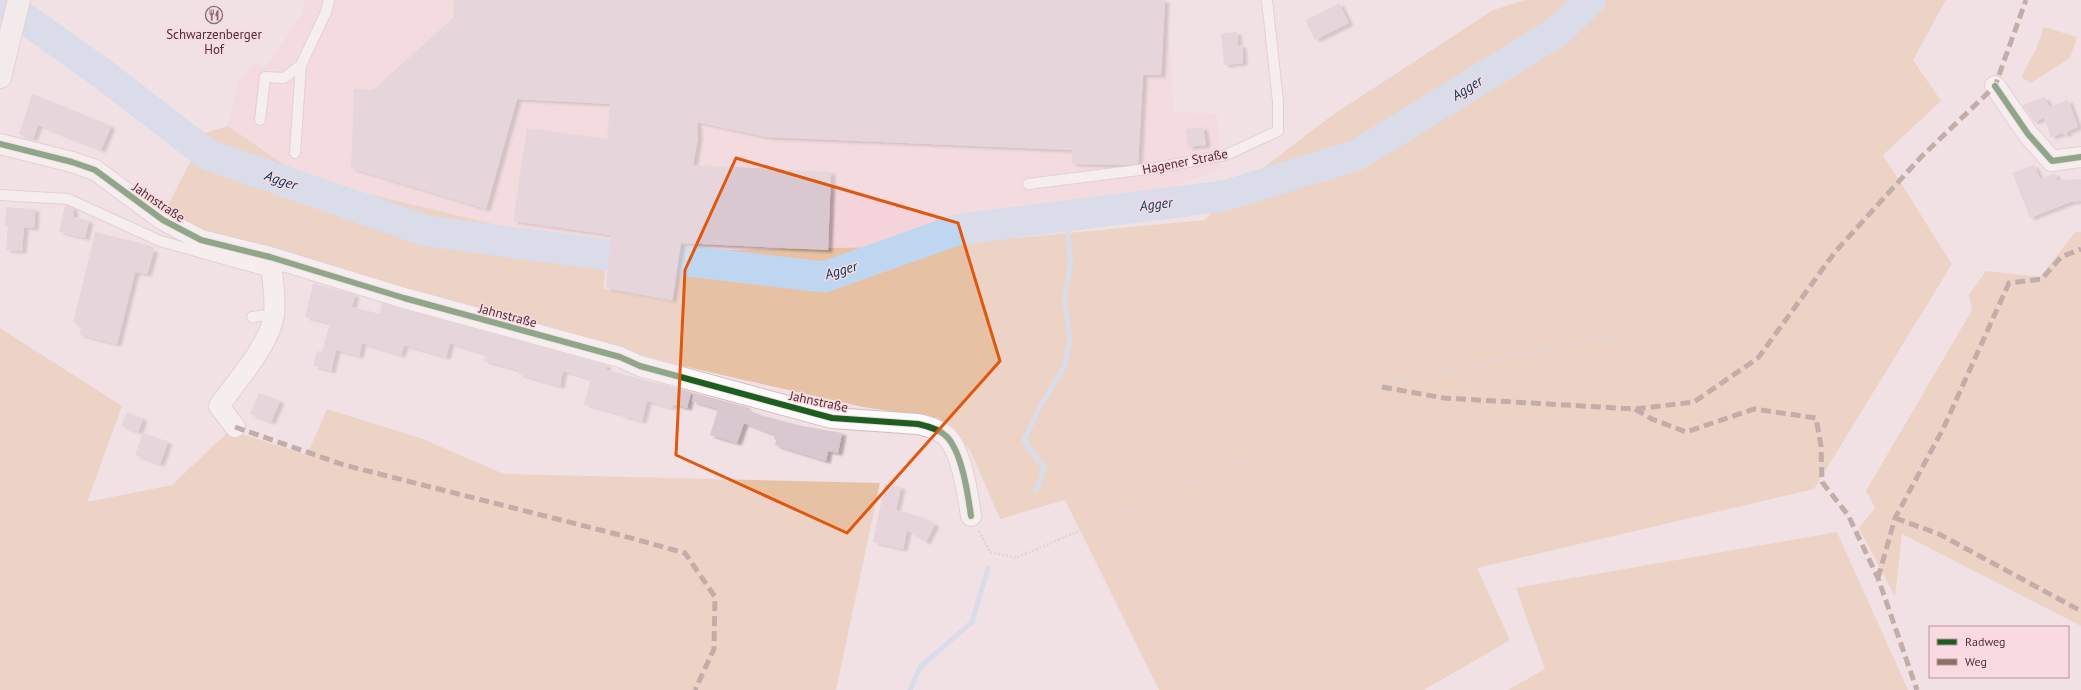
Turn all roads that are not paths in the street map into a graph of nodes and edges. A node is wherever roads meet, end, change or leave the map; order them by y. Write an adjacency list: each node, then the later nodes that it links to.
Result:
1 (19, 0): 5 (street)
2 (329, 0): 4 (lane)
3 (1267, 0): 11 (lane, Hagener Straße)
4 (301, 65): 7 (lane); 9 (lane)
5 (0, 77)
6 (1995, 86): 10 (street)
7 (260, 120)
8 (0, 144): 13 (street, Jahnstraße)
9 (295, 153)
10 (2081, 157)
11 (1028, 184)
12 (0, 195): 13 (lane)
13 (271, 265): 14 (street); 17 (street, Jahnstraße)
14 (274, 314): 15 (lane); 16 (street)
15 (252, 317)
16 (234, 426)
17 (971, 516)

